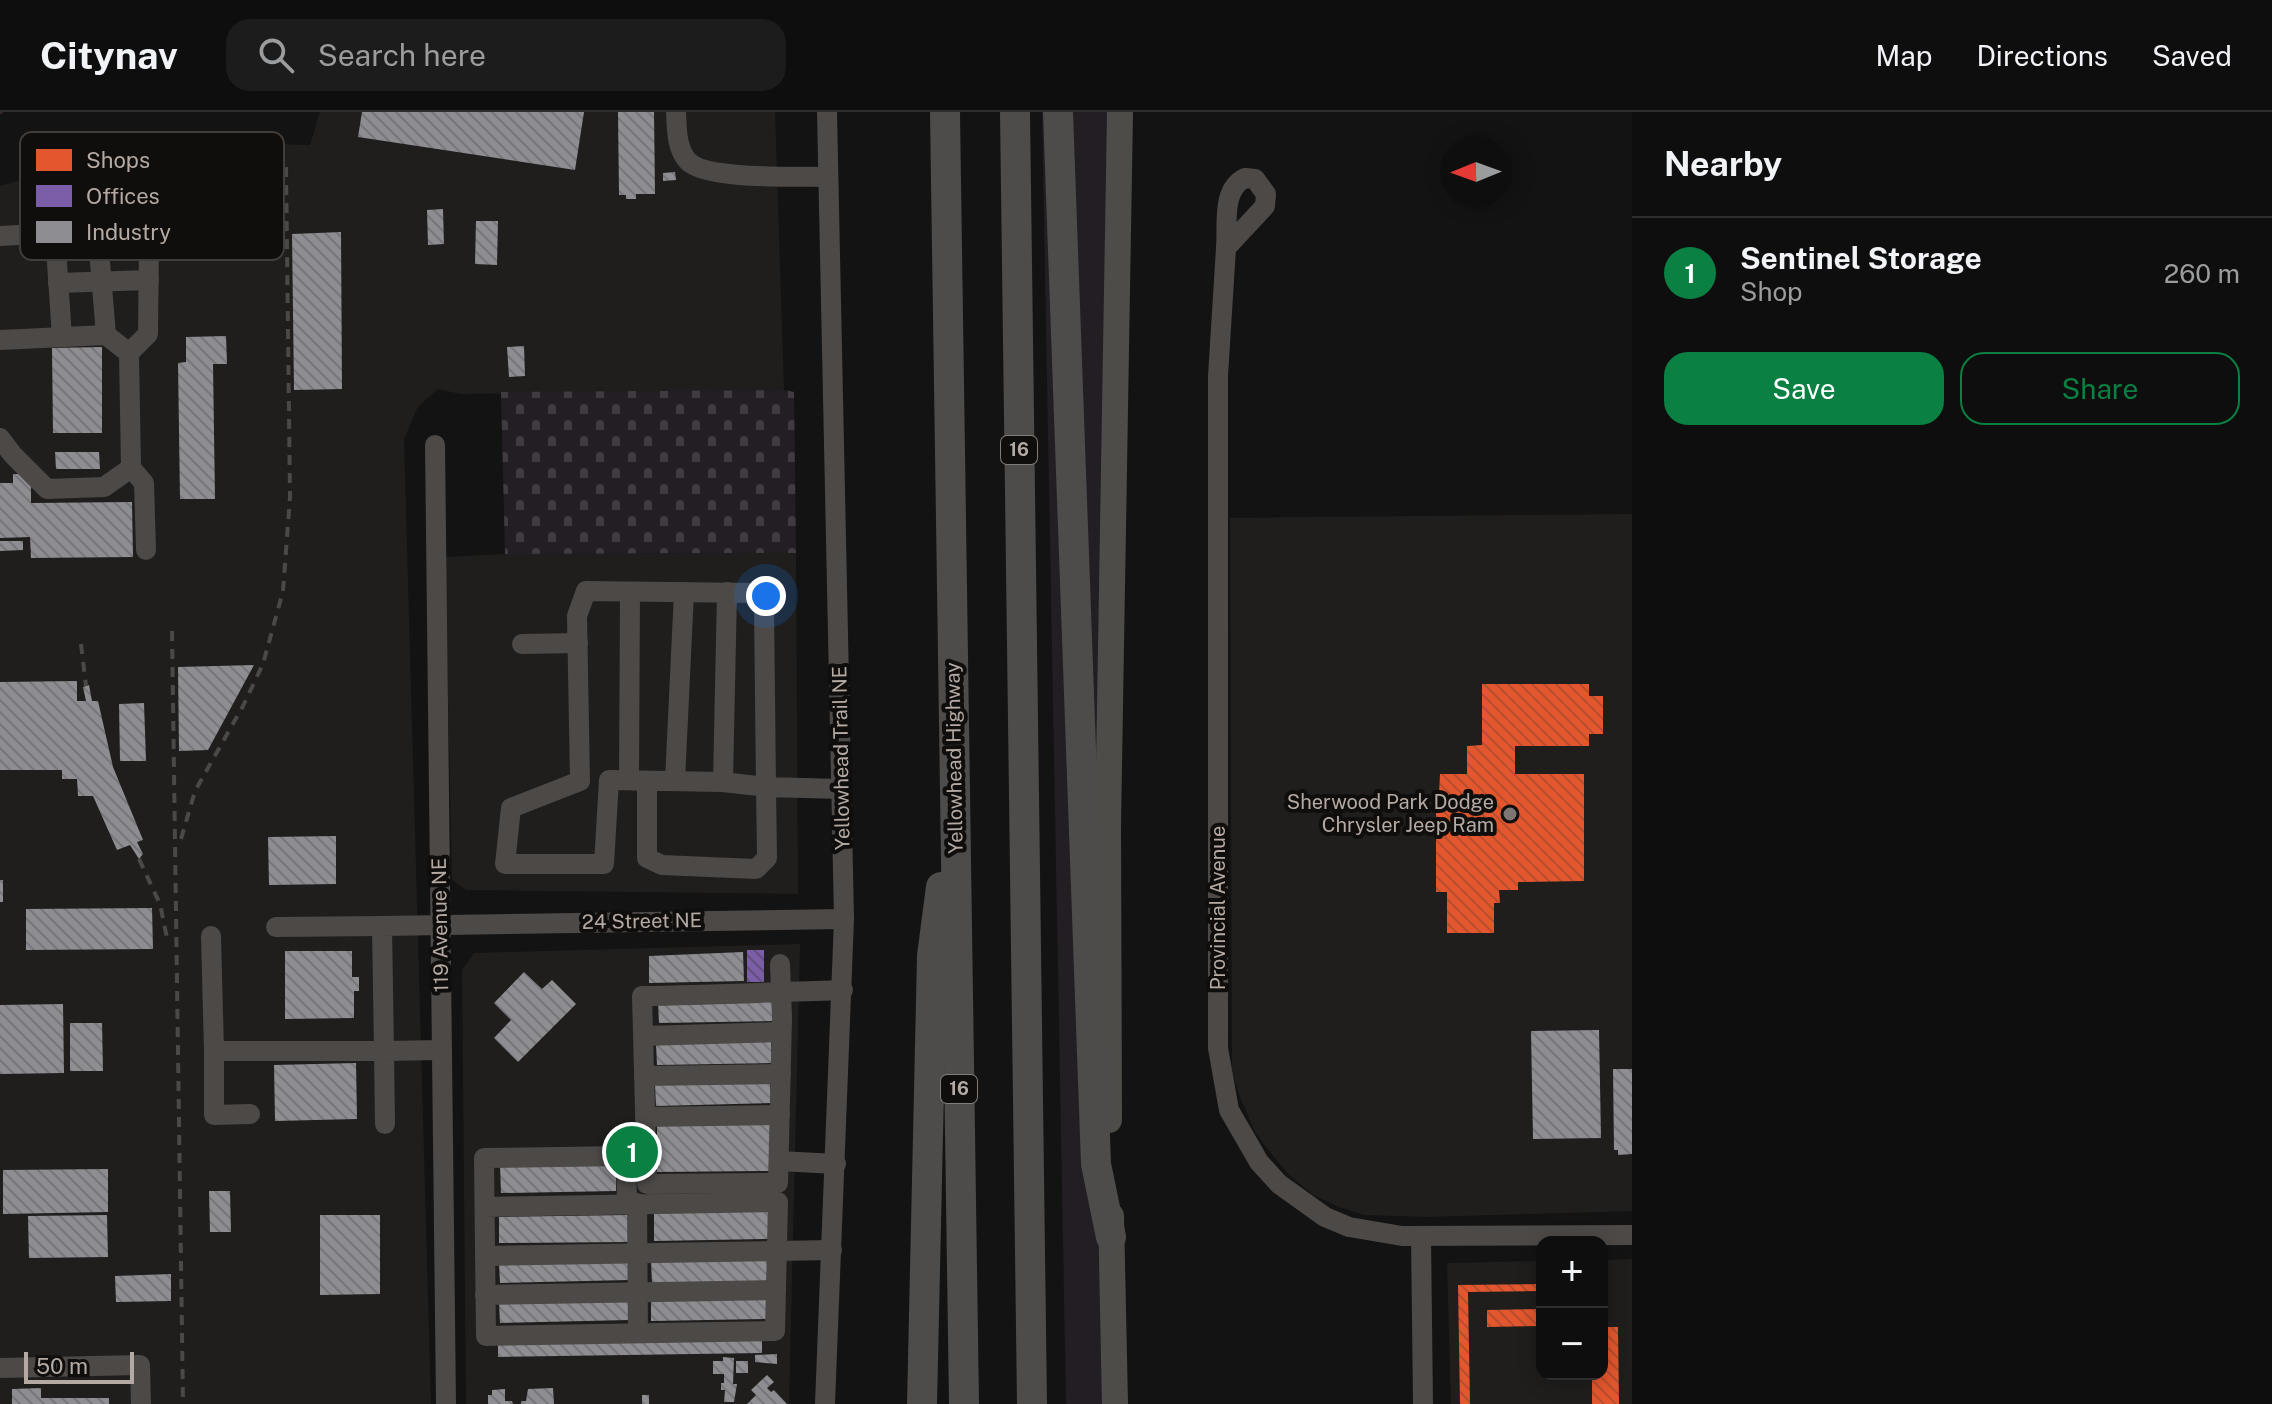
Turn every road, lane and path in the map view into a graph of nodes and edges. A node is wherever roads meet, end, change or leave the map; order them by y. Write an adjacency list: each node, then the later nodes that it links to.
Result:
1 (676, 112): 7 (street)
2 (827, 112): 7 (street, Yellowhead Trail NE)
3 (945, 112): 30 (highway, Yellowhead Highway / 16)
4 (1015, 112): 78 (highway, 16)
5 (1058, 112): 63 (highway)
6 (1120, 112): 63 (main road)
7 (828, 177): 36 (street, Yellowhead Trail NE)
8 (20, 235): 9 (street)
9 (0, 236)
10 (1226, 248): 62 (street, Provincial Avenue)
11 (57, 260): 16 (street)
12 (100, 260): 14 (street)
13 (149, 260): 15 (street)
14 (102, 280): 15 (street); 16 (street); 17 (street)
15 (149, 280): 20 (street)
16 (58, 283): 18 (street)
17 (106, 335): 18 (street); 20 (street)
18 (62, 337): 19 (street)
19 (0, 340)
20 (129, 353): 23 (street)
21 (0, 438): 23 (street)
22 (435, 445): 38 (street, 119 Avenue NE)
23 (131, 468): 24 (street)
24 (146, 550)
25 (630, 592): 26 (street); 28 (street); 31 (street)
26 (684, 592): 27 (street); 33 (street)
27 (727, 592): 34 (street); 35 (street)
28 (578, 643): 29 (street); 32 (street)
29 (522, 644)
30 (954, 774): 76 (highway); 77 (highway, Yellowhead Highway / 16)
31 (628, 780): 32 (street); 32 (street); 33 (street); 35 (street)
32 (580, 781)
33 (675, 781): 34 (street)
34 (723, 782): 35 (street)
35 (766, 787): 36 (street)
36 (841, 789): 37 (street, Yellowhead Trail NE)
37 (844, 919): 38 (street, 24 Street NE); 43 (street, Yellowhead Trail NE)
38 (440, 924): 39 (street, 24 Street NE); 47 (street, 119 Avenue NE)
39 (382, 926): 40 (street, 24 Street NE); 49 (street)
40 (276, 927)
41 (211, 936): 48 (street)
42 (780, 964): 44 (street)
43 (843, 990): 44 (street); 57 (street, Yellowhead Trail NE)
44 (781, 993): 45 (street); 46 (street)
45 (781, 1032): 46 (street); 50 (street)
46 (643, 1036): 51 (street)
47 (442, 1050): 49 (street); 74 (street, 119 Avenue NE)
48 (214, 1051): 49 (street); 52 (street)
49 (384, 1051): 55 (street)
50 (781, 1074): 51 (street); 53 (street)
51 (644, 1076): 54 (street)
52 (250, 1114)
53 (780, 1115): 54 (street); 56 (street)
54 (645, 1117): 58 (street)
55 (385, 1124)
56 (779, 1161): 57 (street); 58 (street)
57 (836, 1164): 65 (street, Yellowhead Trail NE)
58 (778, 1192): 59 (street); 64 (street)
59 (632, 1203): 60 (street); 60 (street); 66 (street)
60 (485, 1207): 67 (street)
61 (1632, 1235): 62 (street, Provincial Avenue)
62 (1421, 1236): 80 (street)
63 (1111, 1237): 79 (main road)
64 (777, 1249): 65 (street); 66 (street); 68 (street)
65 (832, 1250): 75 (street, Yellowhead Trail NE)
66 (637, 1252): 67 (street); 69 (street)
67 (485, 1256): 70 (street)
68 (776, 1290): 69 (street); 71 (street)
69 (638, 1293): 70 (street); 71 (street)
70 (485, 1295): 71 (street)
71 (638, 1333)
72 (0, 1368): 73 (street)
73 (141, 1404)
74 (446, 1404)
75 (825, 1404)
76 (922, 1404)
77 (964, 1404)
78 (1032, 1404)
79 (1115, 1404)
80 (1423, 1404)

